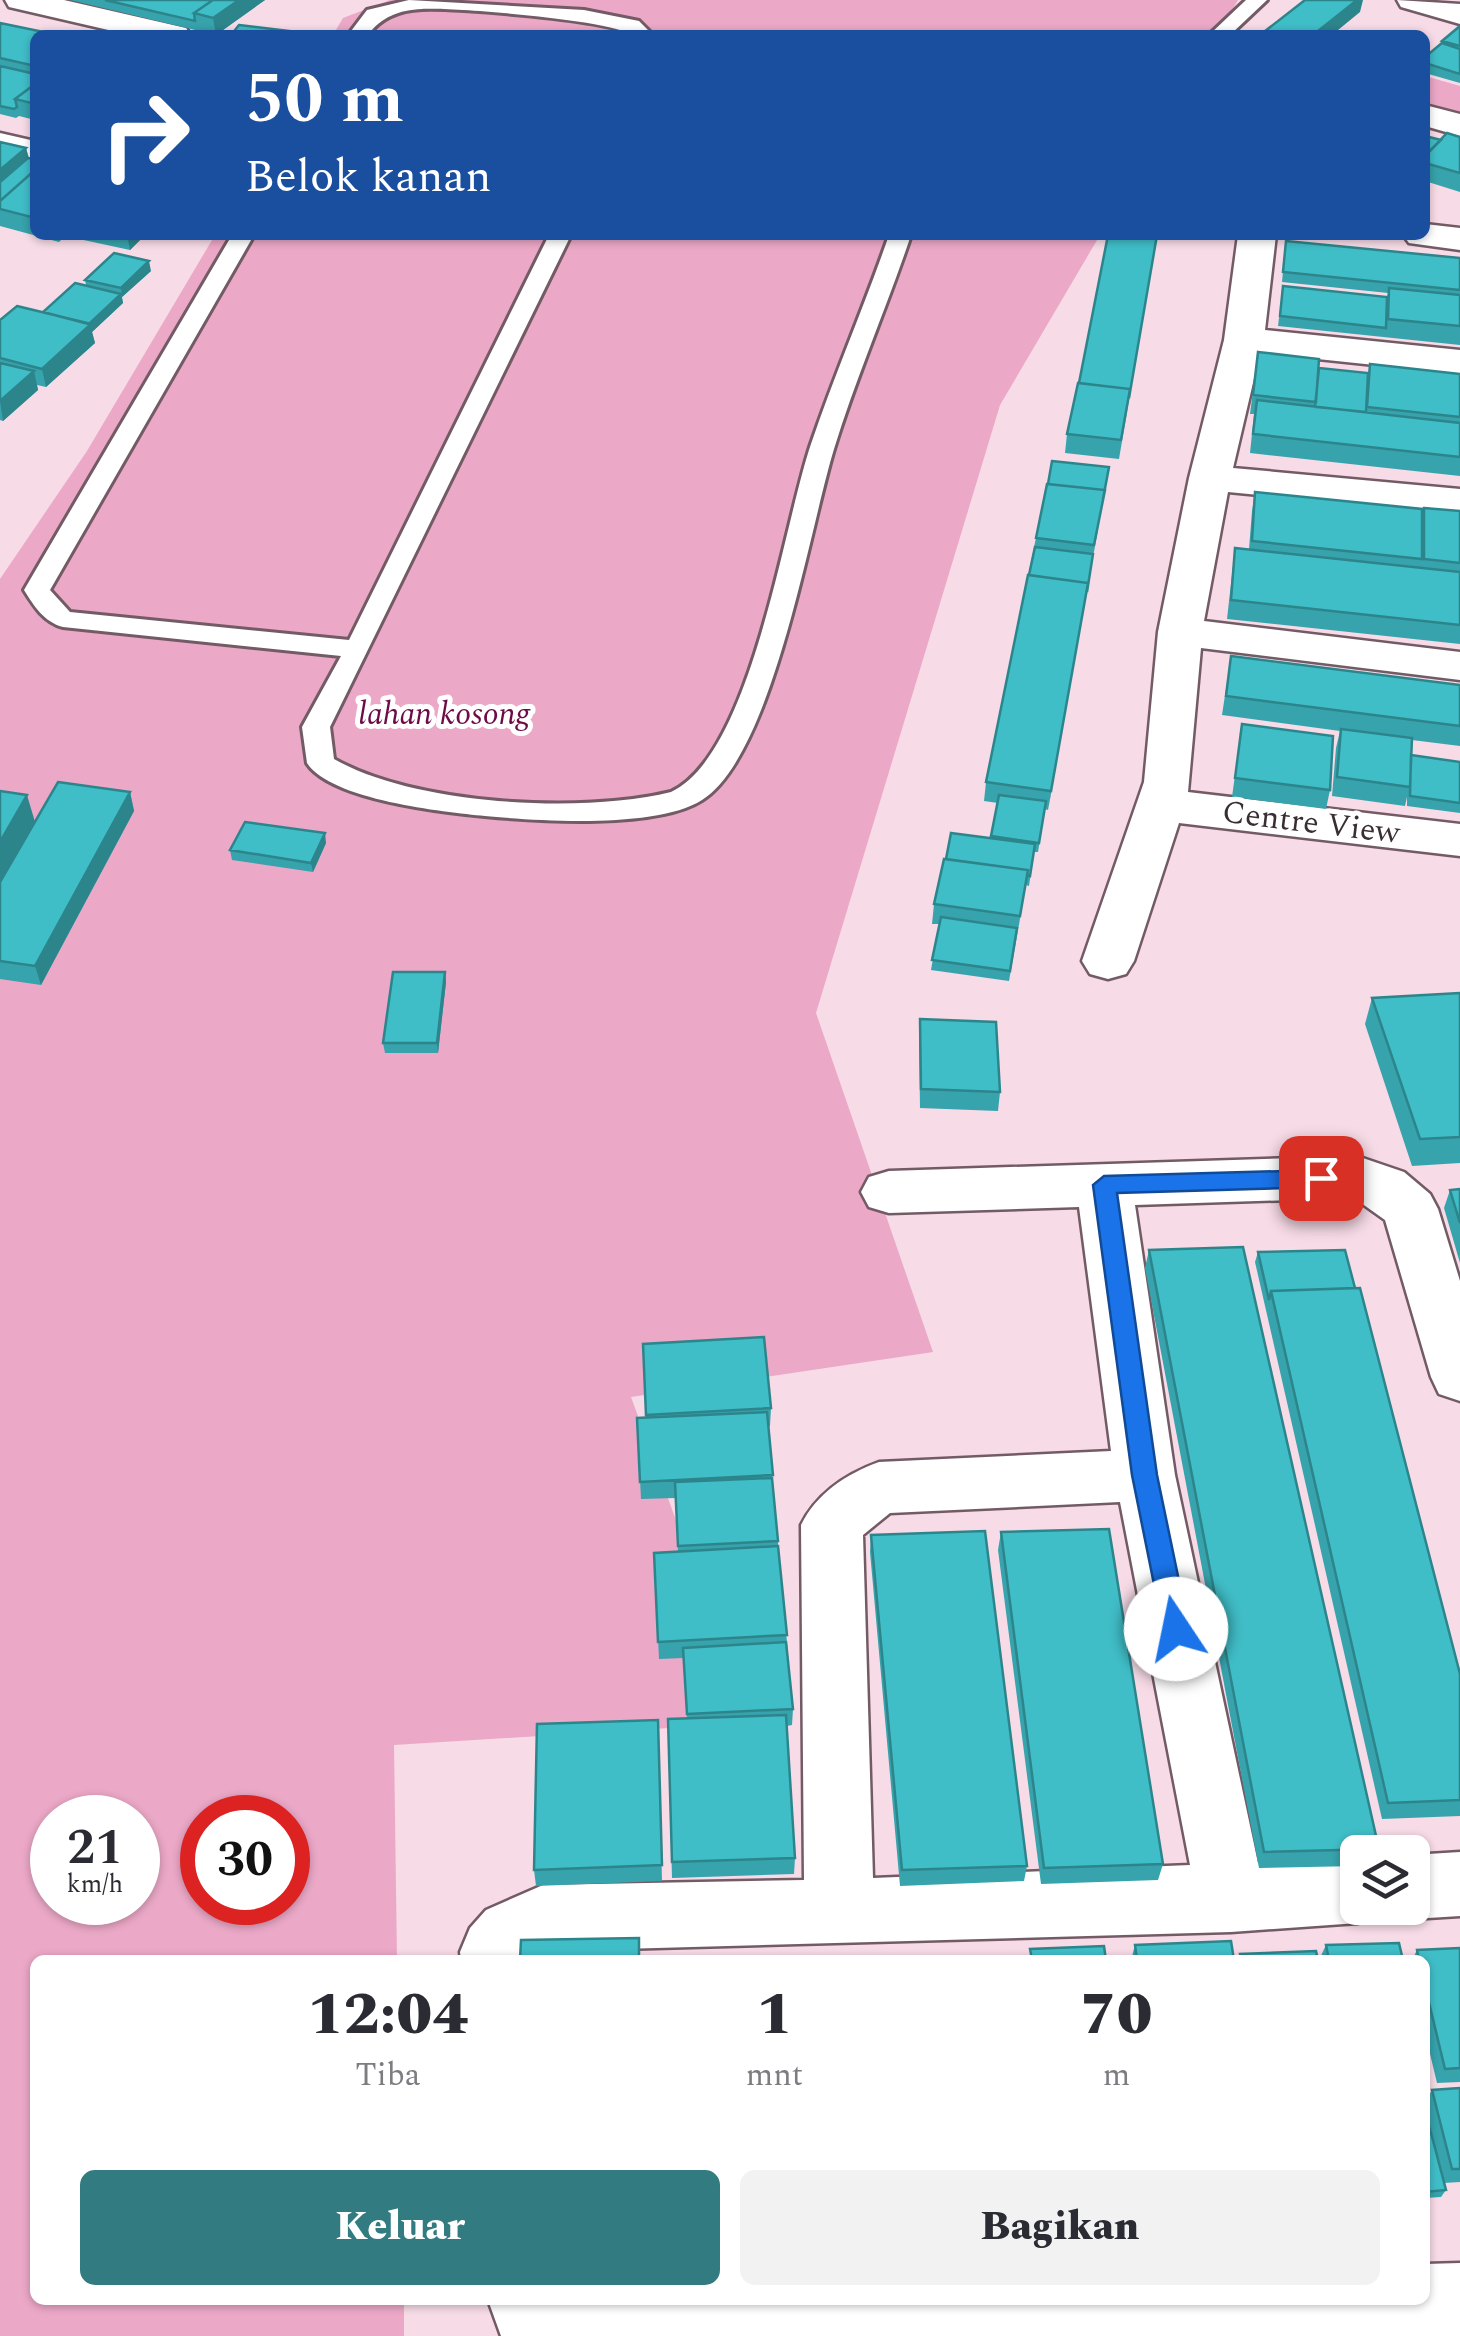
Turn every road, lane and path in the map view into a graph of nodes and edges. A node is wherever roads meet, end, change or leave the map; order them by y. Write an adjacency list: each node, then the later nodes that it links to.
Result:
1 (21, 0): 5 (street)
2 (1257, 0): 8 (lane)
3 (1413, 0): 4 (street)
4 (1455, 12): 9 (street)
5 (152, 30)
6 (362, 30): 7 (lane)
7 (638, 30)
8 (1224, 30)
9 (1429, 30)
10 (1430, 116): 11 (street)
11 (1460, 125)
12 (0, 144): 13 (street)
13 (30, 151)
14 (1430, 236): 15 (street)
15 (1460, 239)
16 (239, 240): 25 (lane)
17 (558, 240): 25 (lane)
18 (898, 240): 25 (lane)
19 (1255, 240): 20 (street)
20 (1244, 340): 21 (street); 22 (street)
21 (1460, 362)
22 (1210, 478): 23 (street); 24 (street)
23 (1460, 502)
24 (1180, 632): 26 (street); 27 (street)
25 (358, 649)
26 (1460, 666)
27 (1162, 806): 28 (street, Centre View); 29 (street)
28 (1460, 840)
29 (1108, 962)
30 (1104, 1185): 31 (street); 32 (street); 33 (street)
31 (889, 1192)
32 (1460, 1377)
33 (1145, 1475): 37 (street); 38 (street)
34 (1460, 1884): 35 (street)
35 (1430, 1886)
36 (1340, 1892): 37 (street)
37 (1231, 1899): 38 (street)
38 (839, 1912): 39 (street)
39 (495, 1955)
40 (1460, 2302): 41 (street)
41 (1430, 2303)
42 (528, 2305): 43 (street)
43 (1373, 2305)

